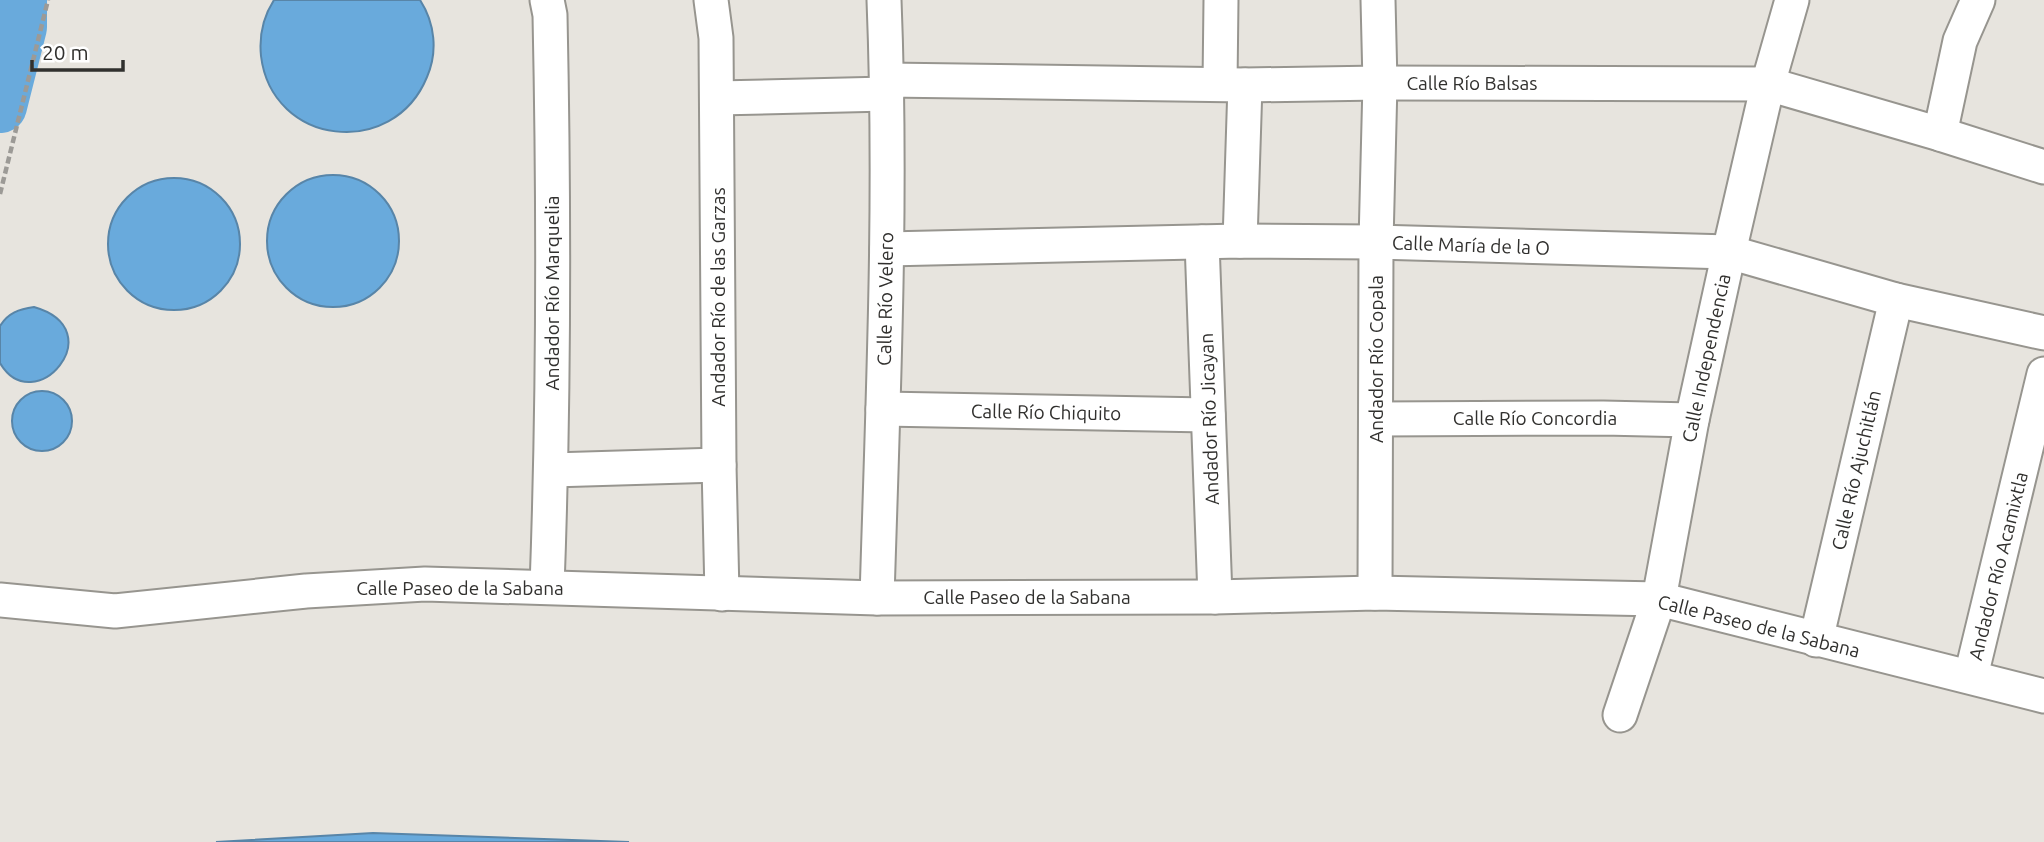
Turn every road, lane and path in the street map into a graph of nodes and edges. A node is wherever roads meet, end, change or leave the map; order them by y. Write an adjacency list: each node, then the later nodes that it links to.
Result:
1 (48, 0): 16 (path)
2 (547, 0): 30 (street, Andador Río Marquelia)
3 (711, 0): 13 (street, Andador Río de las Garzas)
4 (884, 0): 12 (street, Calle Río Velero)
5 (1221, 0): 11 (street)
6 (1378, 0): 9 (street, Andador Río Copala)
7 (1792, 0): 10 (street, Calle Independencia)
8 (1978, 0): 14 (street)
9 (1380, 83): 10 (street, Calle Río Balsas); 11 (street, Calle Río Balsas); 19 (street, Andador Río Copala)
10 (1768, 84): 14 (street, Calle Río Balsas); 21 (street, Calle Independencia)
11 (1232, 85): 12 (street, Calle Río Balsas); 17 (street)
12 (887, 87): 13 (street, Calle Río Balsas); 20 (street, Calle Río Velero)
13 (717, 98): 29 (street, Andador Río de las Garzas)
14 (1940, 134): 15 (street, Calle Río Balsas)
15 (2044, 167)
16 (0, 194)
17 (1240, 241): 18 (street, Calle María de la O); 19 (street, Calle María de la O)
18 (1202, 242): 20 (street, Calle María de la O); 26 (street, Andador Río Jicayan)
19 (1376, 242): 21 (street, Calle María de la O); 27 (street, Andador Río Copala)
20 (887, 249): 25 (street, Calle Río Velero)
21 (1729, 252): 22 (street, Calle María de la O); 28 (street, Calle Independencia)
22 (1896, 300): 23 (street, Calle María de la O); 38 (street, Calle Río Ajuchitlán)
23 (2044, 333)
24 (2044, 374): 39 (street, Andador Río Acamixtla)
25 (883, 409): 26 (street, Calle Río Chiquito); 35 (street, Calle Río Velero)
26 (1208, 415): 34 (street, Andador Río Jicayan)
27 (1377, 419): 28 (street, Calle Río Concordia); 32 (street, Andador Río Copala)
28 (1692, 420): 36 (street, Calle Independencia)
29 (719, 465): 30 (street); 33 (street, Andador Río de las Garzas)
30 (552, 470): 31 (street, Andador Río Marquelia)
31 (547, 587): 33 (street, Calle Paseo de la Sabana); 37 (street, Calle Paseo de la Sabana)
32 (1375, 593): 34 (street, Calle Paseo de la Sabana); 36 (street, Calle Paseo de la Sabana)
33 (722, 594): 35 (street, Calle Paseo de la Sabana)
34 (1215, 597): 35 (street, Calle Paseo de la Sabana)
35 (877, 598)
36 (1659, 599): 38 (street, Calle Paseo de la Sabana); 41 (street, Calle Independencia)
37 (0, 600)
38 (1816, 640): 39 (street, Calle Paseo de la Sabana)
39 (1971, 676): 40 (street, Calle Paseo de la Sabana)
40 (2044, 696)
41 (1620, 715)

